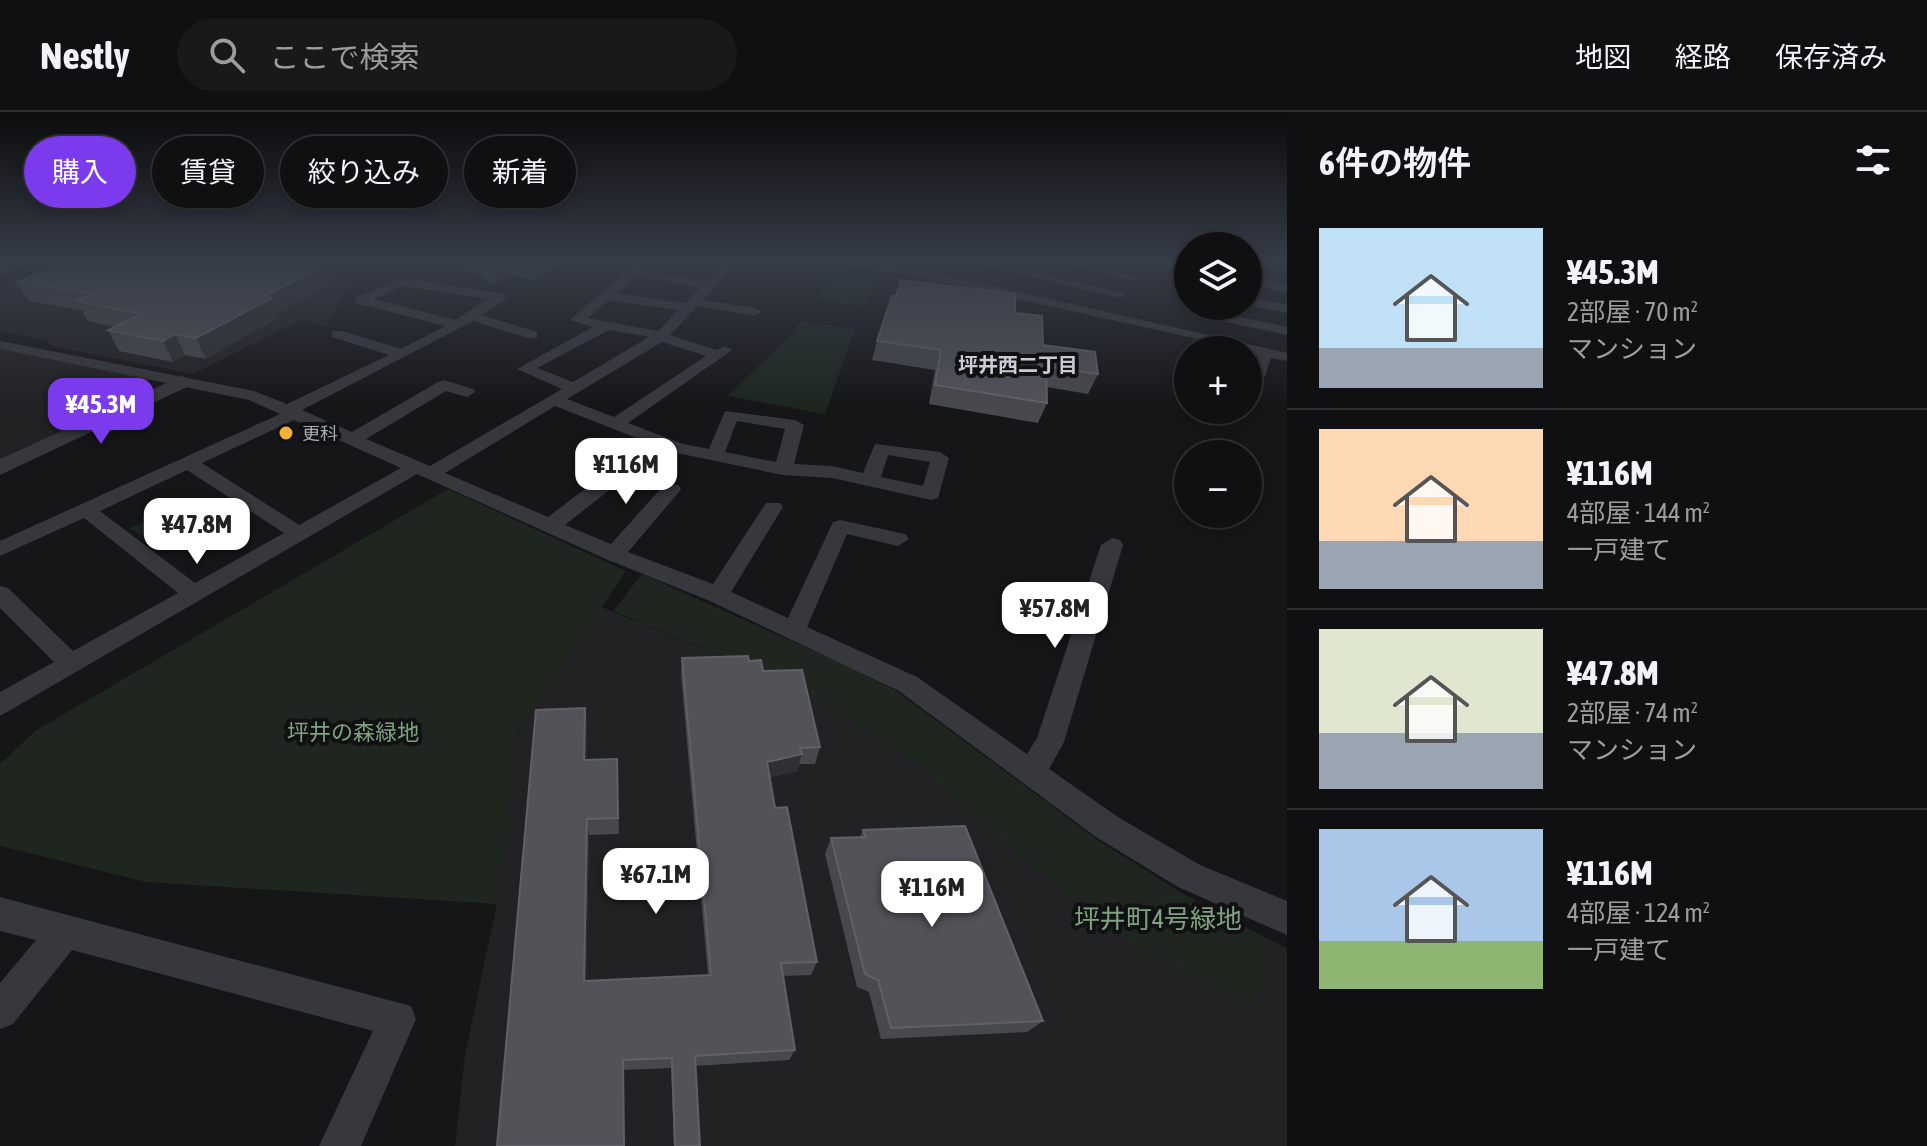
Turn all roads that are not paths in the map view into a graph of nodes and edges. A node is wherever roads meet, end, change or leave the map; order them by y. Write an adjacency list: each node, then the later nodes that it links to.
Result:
1 (397, 309): 13 (street)
2 (482, 309): 10 (street)
3 (588, 309): 14 (street)
4 (688, 309): 19 (street)
5 (730, 309): 8 (street)
6 (1083, 309): 9 (street)
7 (1108, 309): 9 (street)
8 (755, 312)
9 (1104, 314): 17 (street)
10 (472, 316): 13 (street); 18 (street)
11 (1193, 320): 17 (street)
12 (1242, 320): 15 (street)
13 (457, 325): 22 (street)
14 (607, 325): 19 (street); 26 (street)
15 (1287, 331)
16 (337, 334): 22 (street)
17 (1186, 334): 21 (street)
18 (532, 335)
19 (660, 337): 26 (street); 30 (street)
20 (0, 345): 25 (street)
21 (1265, 352): 23 (street); 24 (street)
22 (402, 354): 29 (street)
23 (1287, 357)
24 (1262, 361)
25 (182, 382): 29 (street); 35 (street)
26 (574, 388): 28 (street)
27 (467, 392): 31 (street)
28 (554, 400): 30 (street); 37 (street)
29 (292, 412): 31 (street); 33 (street)
30 (615, 424): 32 (street)
31 (353, 439): 37 (street)
32 (715, 455): 36 (street); 36 (street)
33 (189, 463): 41 (street); 43 (street)
34 (629, 465): 42 (street)
35 (0, 468)
36 (783, 469): 38 (street)
37 (423, 470): 42 (street); 43 (street)
38 (870, 482)
39 (671, 489): 47 (street)
40 (773, 507): 50 (street)
41 (86, 510): 46 (street); 49 (street)
42 (550, 526): 47 (street)
43 (299, 534): 49 (street)
44 (898, 539): 51 (street)
45 (1112, 545): 54 (street)
46 (0, 549)
47 (614, 554): 50 (street)
48 (0, 594): 52 (street)
49 (194, 594): 52 (street)
50 (718, 595): 51 (street)
51 (794, 630): 54 (street)
52 (71, 664): 53 (street)
53 (0, 705)
54 (1030, 774): 56 (street)
55 (0, 914): 57 (street)
56 (1287, 918)
57 (64, 933): 58 (street); 59 (street)
58 (0, 1011)
59 (340, 1146)

